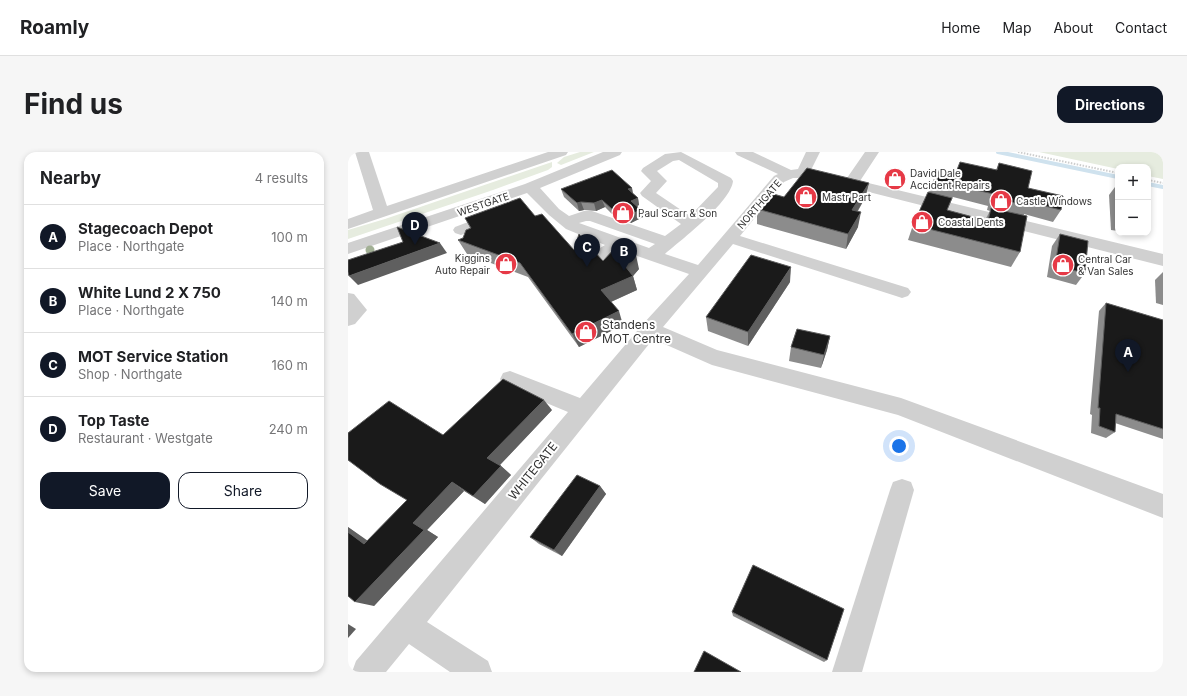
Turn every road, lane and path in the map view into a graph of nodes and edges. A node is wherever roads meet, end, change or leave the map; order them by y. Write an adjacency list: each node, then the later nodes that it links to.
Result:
1 (562, 152): 15 (street)
2 (615, 152): 13 (street, WESTGATE)
3 (742, 152): 9 (street)
4 (813, 152): 9 (street)
5 (872, 152): 11 (street)
6 (1018, 152): 8 (path)
7 (360, 157): 15 (street)
8 (1115, 172)
9 (796, 174): 11 (street); 20 (street, NORTHGATE)
10 (1151, 181): 12 (path)
11 (851, 183): 27 (street)
12 (1163, 183)
13 (530, 187): 16 (street, WESTGATE); 17 (street)
14 (513, 210): 16 (street)
15 (382, 213): 18 (street)
16 (451, 214): 24 (street, WESTGATE)
17 (567, 222): 21 (street); 22 (street)
18 (348, 224)
19 (691, 224): 19 (street); 21 (street)
20 (730, 238): 28 (street, NORTHGATE); 29 (street)
21 (668, 242): 25 (street)
22 (617, 243): 25 (street); 26 (street)
23 (1163, 243): 27 (street)
24 (348, 249)
25 (652, 255): 28 (street)
26 (594, 259)
27 (1157, 259)
28 (701, 272): 32 (street, WHITEGATE)
29 (902, 292)
30 (348, 299): 31 (street)
31 (348, 319)
32 (650, 329): 34 (street, WHITEGATE); 36 (street)
33 (510, 379): 34 (street)
34 (584, 408): 37 (street, WHITEGATE)
35 (902, 490): 40 (street)
36 (1163, 506)
37 (406, 625): 38 (street, WHITEGATE); 39 (street)
38 (367, 672)
39 (477, 672)
40 (847, 672)

